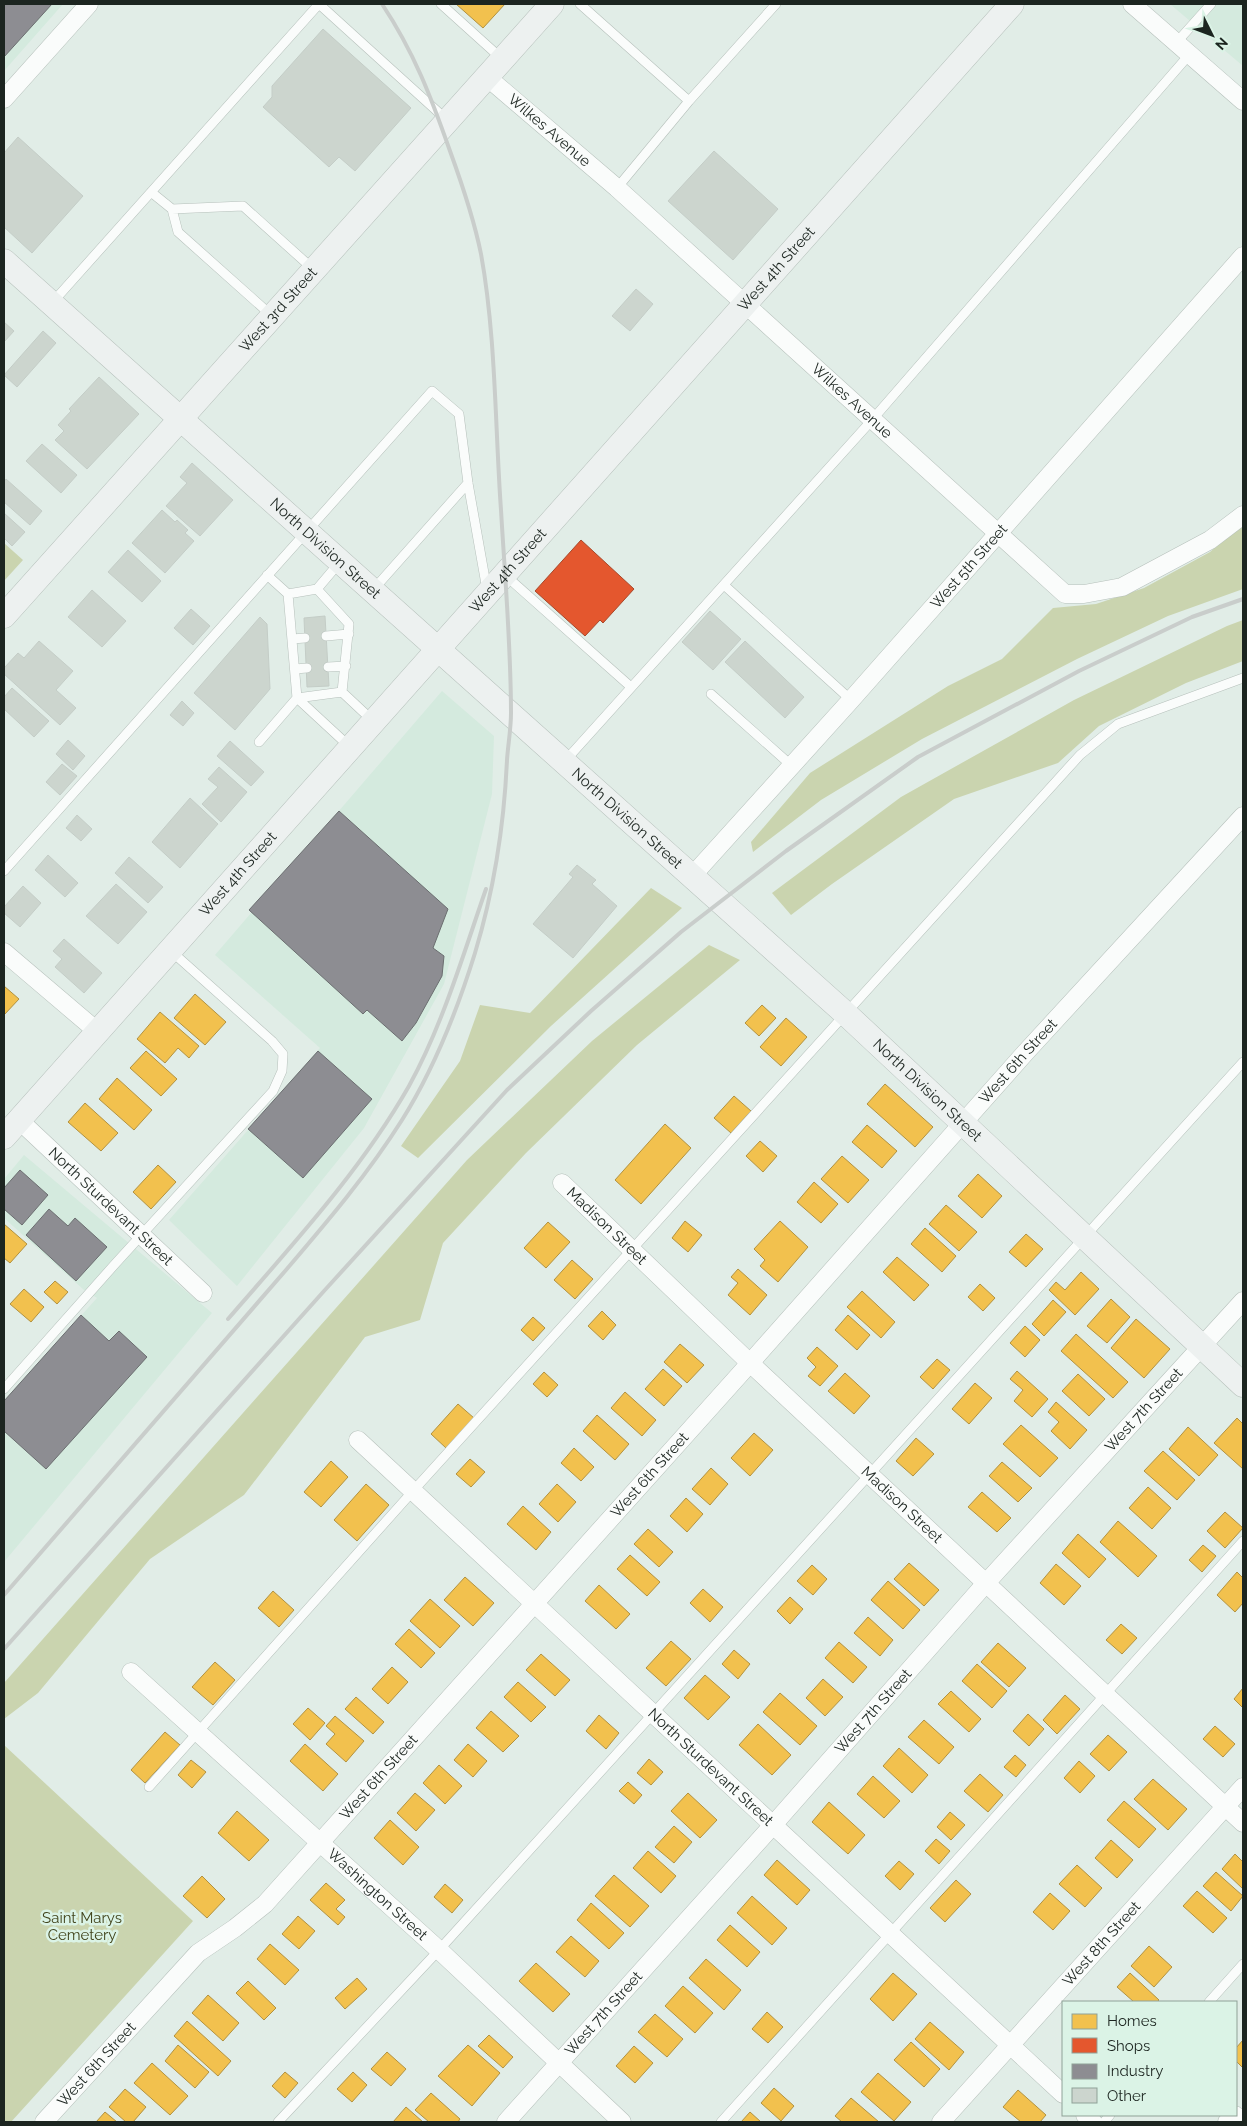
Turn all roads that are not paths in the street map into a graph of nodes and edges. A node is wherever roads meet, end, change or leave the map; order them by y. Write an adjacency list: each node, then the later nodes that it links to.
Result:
1 (89, 4): 12 (street)
2 (441, 4): 11 (lane)
3 (552, 4): 11 (main road, West 3rd Street)
4 (580, 4): 13 (lane)
5 (776, 4): 13 (lane)
6 (1012, 4): 23 (main road, West 4th Street)
7 (1132, 4): 9 (street)
8 (1211, 4): 9 (lane)
9 (1176, 43): 10 (street)
10 (1189, 55): 14 (street); 26 (lane)
11 (495, 68): 15 (main road, West 3rd Street); 16 (street, Wilkes Avenue)
12 (4, 99)
13 (688, 101): 16 (lane)
14 (1243, 101)
15 (448, 121): 17 (lane); 21 (main road, West 3rd Street)
16 (617, 188): 23 (street, Wilkes Avenue)
17 (152, 192): 18 (lane); 22 (lane)
18 (172, 209): 21 (lane); 24 (lane)
19 (1243, 256): 30 (street, West 5th Street)
20 (4, 261): 22 (main road, North Division Street)
21 (314, 270): 24 (main road, West 3rd Street)
22 (52, 304): 25 (main road, North Division Street)
23 (745, 304): 26 (street, Wilkes Avenue); 32 (main road, West 4th Street)
24 (272, 316): 25 (main road, West 3rd Street)
25 (180, 418): 29 (main road, North Division Street); 39 (main road, West 3rd Street)
26 (872, 420): 30 (street, Wilkes Avenue); 34 (lane)
27 (468, 483): 29 (lane); 36 (lane); 38 (lane)
28 (1243, 515): 30 (street, Wilkes Avenue)
29 (307, 531): 31 (main road, North Division Street); 33 (lane)
30 (998, 533): 54 (street, West 5th Street)
31 (340, 562): 35 (lane); 36 (main road, North Division Street)
32 (505, 574): 38 (main road, West 4th Street); 50 (lane)
33 (267, 575): 37 (lane); 61 (lane)
34 (724, 585): 50 (lane); 54 (lane)
35 (317, 589): 37 (lane); 40 (lane)
36 (373, 591): 44 (main road, North Division Street)
37 (288, 594): 43 (lane)
38 (488, 594): 44 (main road, West 4th Street)
39 (4, 616)
40 (348, 634): 41 (lane); 45 (lane)
41 (326, 636)
42 (305, 638): 43 (lane)
43 (292, 640): 48 (lane)
44 (438, 648): 55 (main road, West 4th Street); 58 (main road, North Division Street)
45 (346, 666): 46 (lane); 51 (lane)
46 (328, 667)
47 (306, 668): 48 (lane)
48 (295, 669): 53 (lane)
49 (1243, 678): 65 (lane)
50 (631, 687): 58 (lane)
51 (342, 692): 53 (lane); 55 (lane)
52 (711, 694): 59 (lane)
53 (297, 698): 56 (lane); 57 (lane)
54 (851, 700): 59 (street, West 5th Street)
55 (373, 721): 57 (main road, West 4th Street)
56 (259, 742)
57 (350, 747): 63 (main road, West 4th Street)
58 (564, 761): 62 (main road, North Division Street)
59 (792, 766): 62 (street, West 5th Street)
60 (1243, 816): 68 (street, West 6th Street)
61 (4, 871)
62 (693, 875): 65 (main road, North Division Street)
63 (170, 950): 66 (main road, West 4th Street); 71 (lane)
64 (4, 952): 66 (street)
65 (846, 1014): 68 (main road, North Division Street); 73 (lane)
66 (98, 1032): 69 (main road, West 4th Street)
67 (1243, 1062): 72 (lane)
68 (963, 1124): 72 (main road, North Division Street); 77 (street, West 6th Street)
69 (11, 1129): 71 (street, North Sturdevant Street)
70 (562, 1183): 73 (street, Madison Street)
71 (142, 1235): 74 (street, North Sturdevant Street); 79 (lane)
72 (1084, 1237): 76 (main road, North Division Street); 81 (lane)
73 (632, 1251): 77 (street, Madison Street); 82 (lane)
74 (203, 1293)
75 (1243, 1301): 76 (street, West 7th Street)
76 (1202, 1347): 78 (main road, North Division Street); 84 (street, West 7th Street)
77 (750, 1363): 81 (street, Madison Street); 85 (street, West 6th Street)
78 (1243, 1385)
79 (4, 1389)
80 (358, 1440): 82 (street, North Sturdevant Street)
81 (870, 1475): 84 (street, Madison Street); 88 (lane)
82 (413, 1491): 85 (street, North Sturdevant Street); 89 (lane)
83 (1243, 1541): 87 (lane)
84 (986, 1583): 87 (street, Madison Street); 94 (street, West 7th Street)
85 (534, 1604): 88 (street, North Sturdevant Street); 95 (street, West 6th Street)
86 (131, 1672): 89 (street, Washington Street)
87 (1106, 1695): 92 (street, Madison Street); 96 (lane)
88 (653, 1714): 94 (street, North Sturdevant Street); 97 (lane)
89 (197, 1732): 90 (lane); 95 (street, Washington Street)
90 (149, 1786)
91 (1243, 1787): 92 (street, West 8th Street)
92 (1226, 1807): 93 (street, Madison Street); 100 (street, West 8th Street)
93 (1243, 1823)
94 (773, 1825): 96 (street, North Sturdevant Street); 101 (street, West 7th Street)
95 (319, 1843): 97 (street, Washington Street); 103 (street, West 6th Street)
96 (890, 1934): 100 (street, North Sturdevant Street); 107 (lane)
97 (439, 1950): 101 (street, Washington Street); 104 (lane)
98 (1243, 1964): 99 (lane)
99 (1210, 2001)
100 (1010, 2045): 102 (street, North Sturdevant Street); 108 (street, West 8th Street)
101 (560, 2063): 105 (street, West 7th Street); 106 (street, Washington Street)
102 (1062, 2093)
103 (44, 2122)
104 (278, 2122)
105 (506, 2122)
106 (622, 2122)
107 (721, 2122)
108 (941, 2122)

